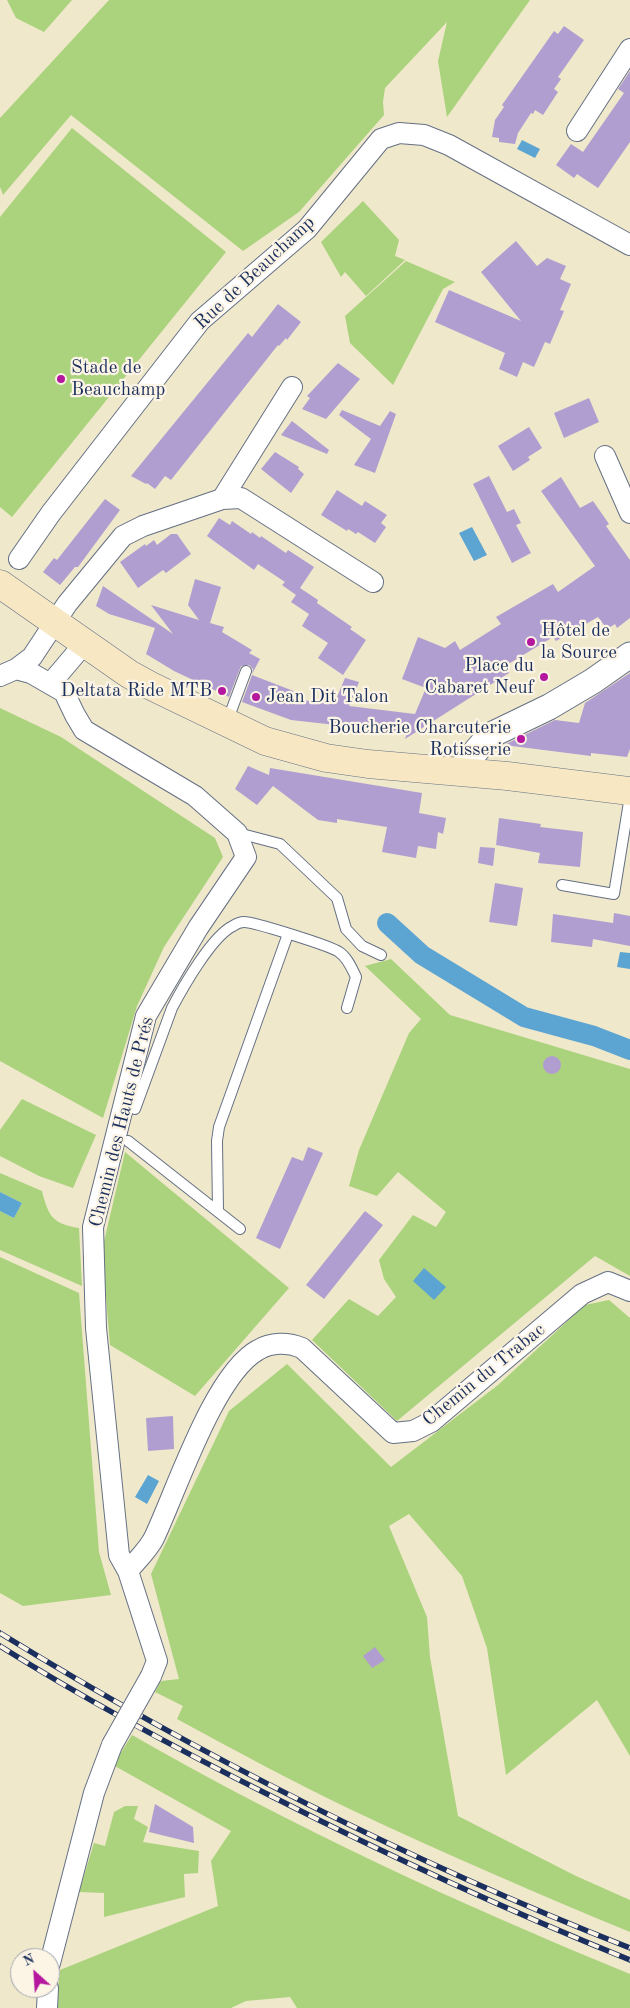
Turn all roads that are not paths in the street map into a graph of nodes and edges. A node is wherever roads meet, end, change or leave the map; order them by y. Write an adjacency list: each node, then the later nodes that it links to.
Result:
1 (630, 49): 2 (street)
2 (576, 131)
3 (630, 245): 8 (street, Rue de Beauchamp)
4 (292, 387): 6 (street)
5 (605, 456): 7 (street)
6 (222, 498): 9 (street); 11 (street)
7 (630, 513)
8 (19, 559)
9 (372, 582)
10 (0, 584): 11 (main road)
11 (49, 631): 12 (main road); 15 (street)
12 (84, 644): 16 (street); 17 (main road)
13 (629, 656): 18 (street)
14 (246, 671): 17 (lane)
15 (8, 672): 16 (street)
16 (51, 683): 21 (street, Chemin des Hauts de Prés)
17 (226, 723): 18 (main road)
18 (458, 772): 19 (main road)
19 (630, 791)
20 (630, 796): 22 (lane)
21 (237, 833): 24 (lane); 27 (street, Chemin des Hauts de Prés)
22 (562, 884)
23 (288, 934): 25 (lane); 26 (lane); 28 (lane)
24 (381, 955)
25 (347, 1008)
26 (135, 1109)
27 (123, 1136): 28 (lane); 31 (street, Chemin des Hauts de Prés)
28 (218, 1211): 29 (lane)
29 (240, 1230)
30 (630, 1291): 31 (street, Chemin du Trabac)
31 (128, 1571): 32 (street, Chemin des Hauts de Prés, bridge)
32 (54, 1948)

